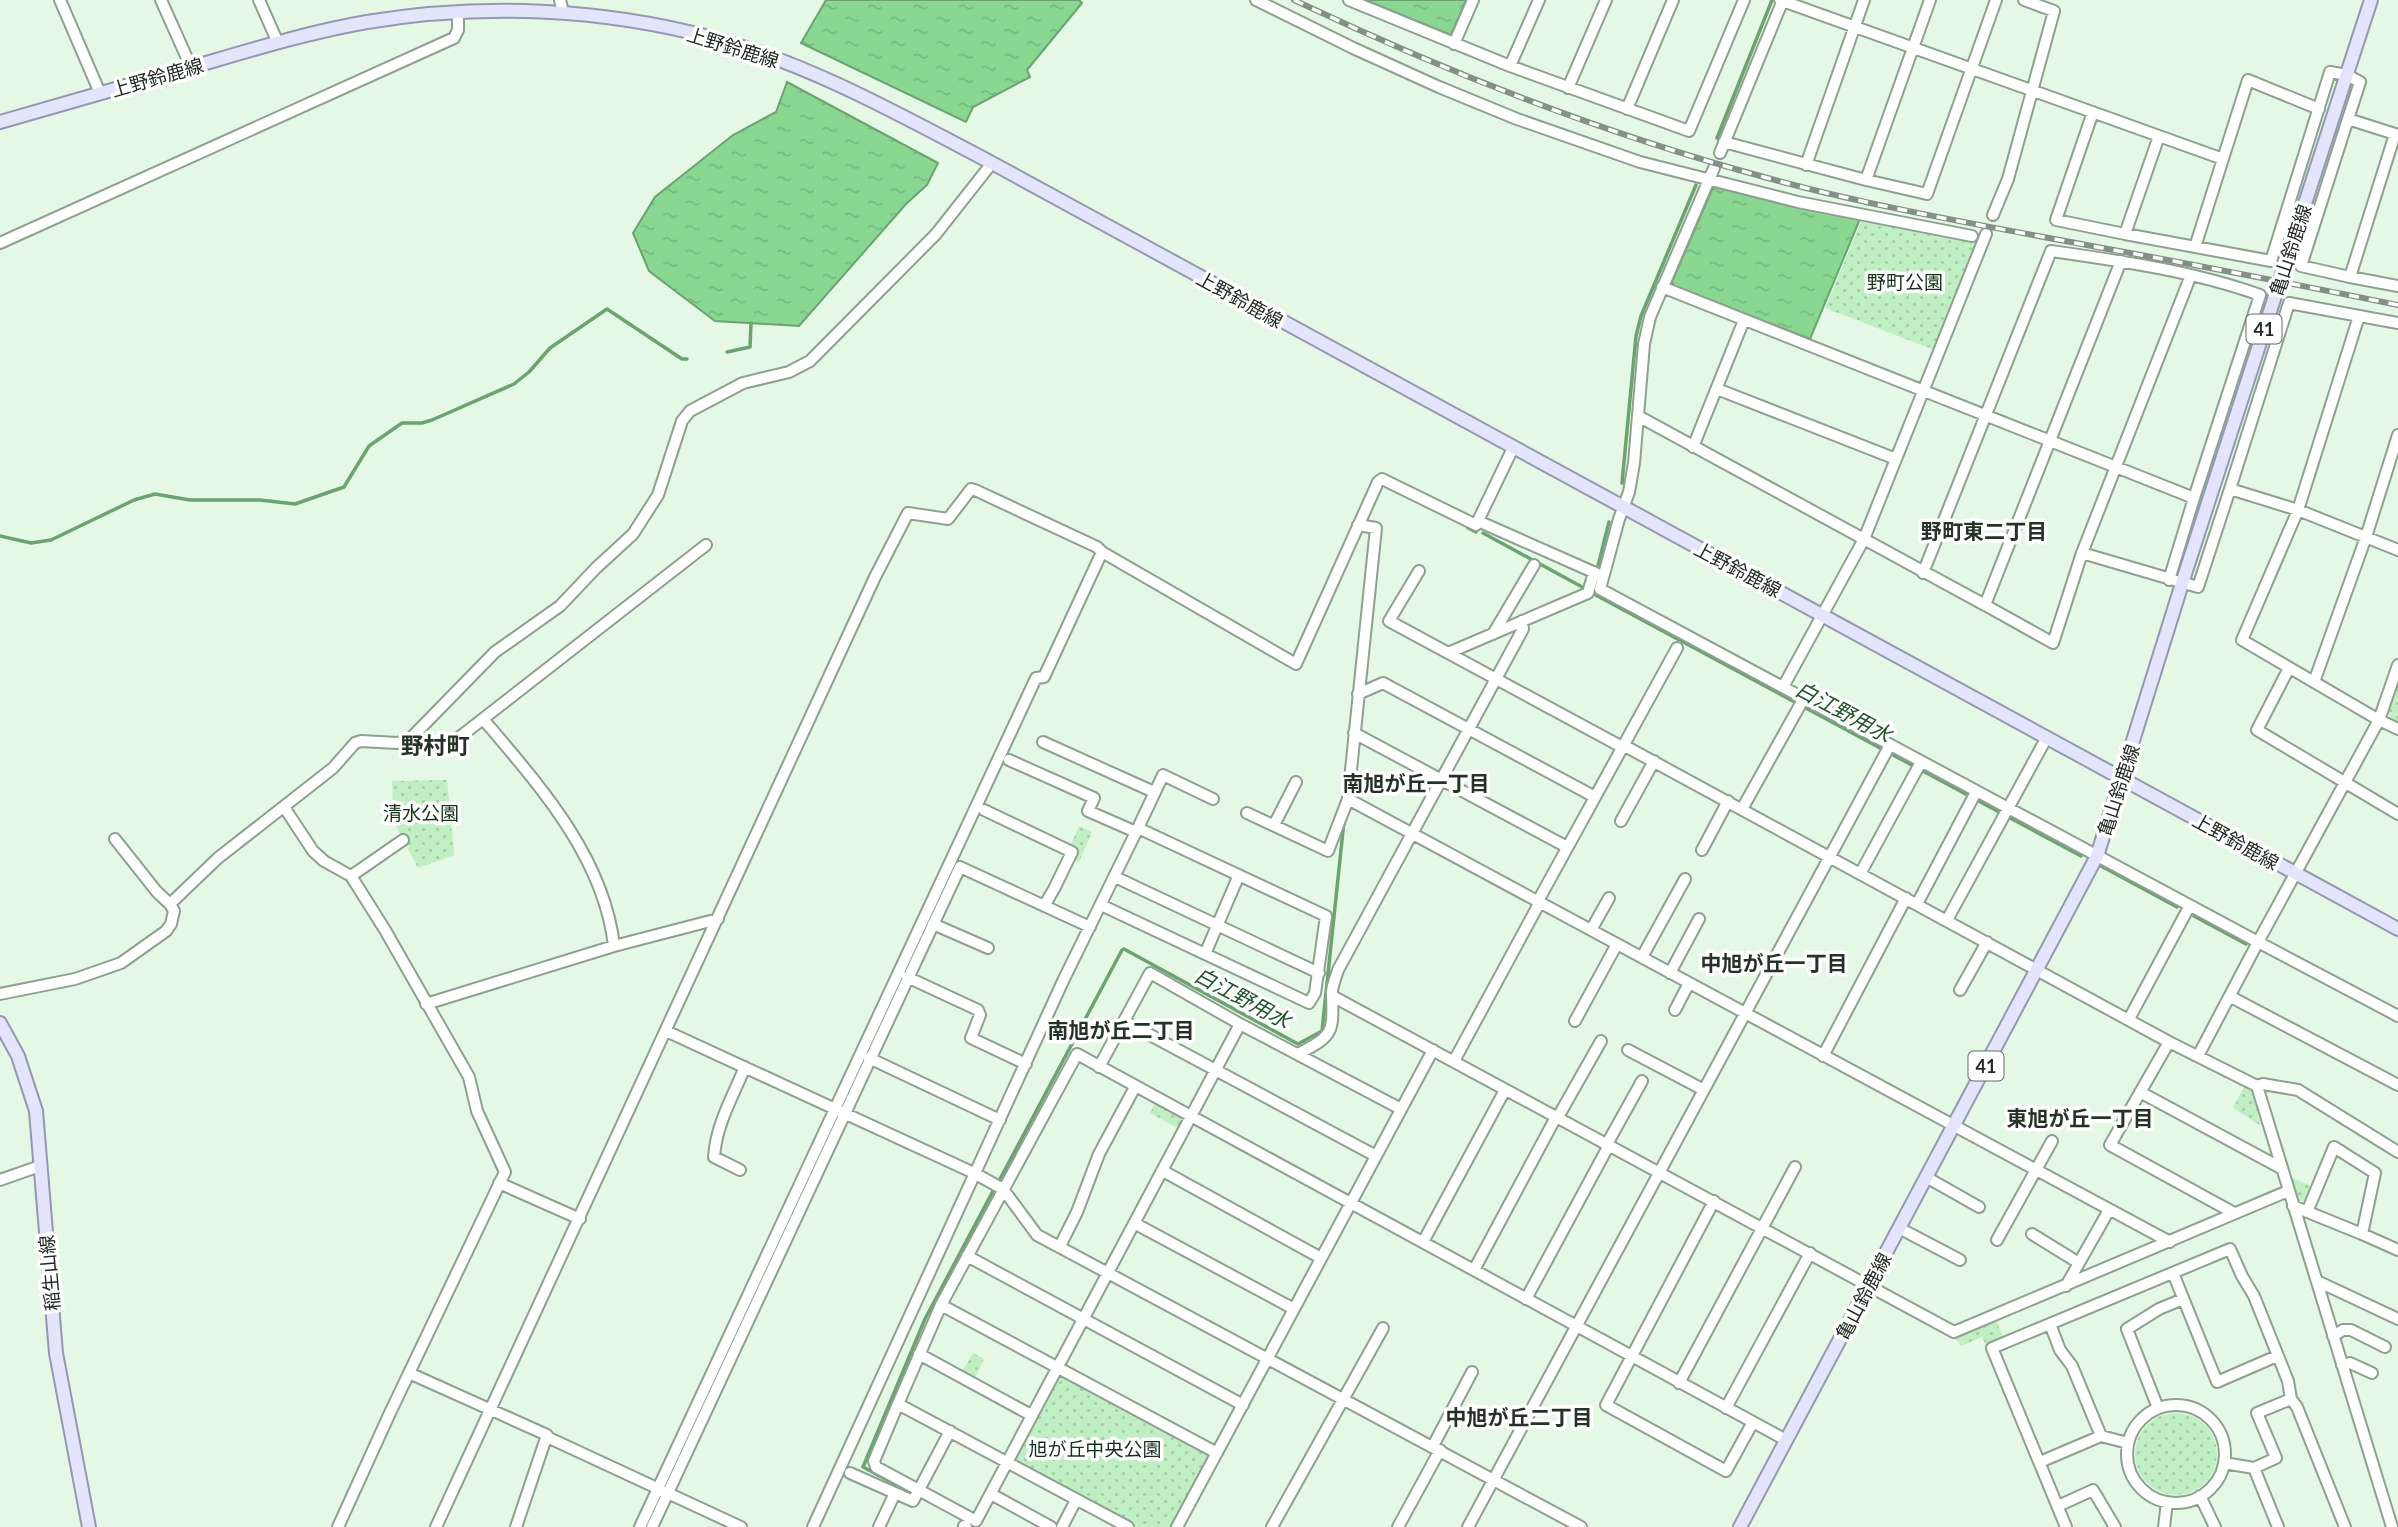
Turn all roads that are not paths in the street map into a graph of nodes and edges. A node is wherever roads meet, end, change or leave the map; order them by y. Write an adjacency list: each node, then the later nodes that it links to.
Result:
1 (60, 0): 30 (street)
2 (161, 0): 25 (street)
3 (259, 0): 21 (street)
4 (1256, 0): 44 (street)
5 (1349, 0): 22 (street)
6 (1473, 0): 22 (street)
7 (1539, 0): 24 (street)
8 (1606, 0): 28 (street)
9 (1673, 0): 31 (street)
10 (1744, 0): 31 (street)
11 (1782, 0): 20 (street); 38 (street)
12 (1864, 0): 20 (street)
13 (1930, 0): 23 (street)
14 (1996, 0): 26 (street)
15 (2024, 0): 17 (street)
16 (2371, 0): 27 (main road, 亀山鈴鹿線 / 41)
17 (2057, 5): 29 (street)
18 (561, 6): 19 (main road, 上野鈴鹿線); 41 (main road, 上野鈴鹿線)
19 (458, 13): 21 (main road, 上野鈴鹿線); 50 (street)
20 (1855, 27): 23 (street); 42 (street)
21 (278, 43): 25 (main road, 上野鈴鹿線)
22 (1454, 44): 24 (street)
23 (1913, 48): 26 (street); 45 (street)
24 (1510, 66): 28 (street)
25 (191, 67): 30 (main road, 上野鈴鹿線)
26 (1971, 69): 29 (street); 45 (street)
27 (2345, 79): 32 (street); 34 (street); 91 (main road, 亀山鈴鹿線 / 41, bridge)
28 (1568, 88): 31 (street)
29 (2033, 91): 33 (street); 46 (street)
30 (100, 93): 35 (main road, 上野鈴鹿線)
31 (1627, 109)
32 (2319, 109): 40 (street); 53 (street)
33 (2094, 113): 37 (street); 48 (street)
34 (2348, 119): 36 (street); 54 (street)
35 (0, 122)
36 (2396, 129): 56 (street)
37 (2159, 135): 40 (street); 48 (street)
38 (1724, 142): 39 (street); 42 (street)
39 (1720, 153)
40 (2223, 159): 51 (street)
41 (992, 163): 71 (main road, 上野鈴鹿線); 111 (street)
42 (1806, 165): 45 (street)
43 (1714, 168): 44 (street)
44 (1708, 180): 49 (street); 58 (street)
45 (1866, 180)
46 (1993, 215)
47 (1986, 234): 65 (street)
48 (2124, 234): 51 (street)
49 (1972, 236)
50 (0, 243)
51 (2195, 247): 53 (street)
52 (2121, 261): 55 (street); 66 (street); 69 (street)
53 (2271, 261): 54 (street)
54 (2301, 267): 56 (street)
55 (2191, 275): 59 (street); 73 (street)
56 (2350, 277): 57 (street)
57 (2398, 286)
58 (1662, 287): 62 (street); 67 (street)
59 (2260, 295): 60 (street); 75 (street)
60 (2289, 303): 61 (street); 74 (street)
61 (2359, 316): 63 (street); 77 (street)
62 (1744, 320): 64 (street); 65 (street)
63 (2398, 323)
64 (1717, 389): 70 (street); 72 (street)
65 (1923, 391): 66 (street); 72 (street)
66 (1985, 415): 69 (street); 88 (street)
67 (1638, 416): 70 (street); 76 (street)
68 (2398, 435): 80 (street)
69 (2049, 441): 73 (street); 92 (street)
70 (1693, 447): 81 (street)
71 (1513, 448): 76 (main road, 上野鈴鹿線); 78 (street)
72 (1896, 459): 81 (street)
73 (2115, 466): 75 (street); 85 (street)
74 (2230, 489): 77 (street); 91 (street)
75 (2194, 498): 90 (street)
76 (1623, 507): 89 (street); 93 (main road, 上野鈴鹿線)
77 (2298, 510): 80 (street); 99 (street)
78 (1478, 522): 79 (street); 89 (street)
79 (1358, 526): 84 (street); 103 (street)
80 (2366, 537): 83 (street); 101 (street)
81 (1864, 539): 88 (street); 93 (street)
82 (706, 545): 105 (street)
83 (2398, 550)
84 (1102, 552): 157 (street); 213 (street)
85 (2082, 553): 90 (street); 92 (street)
86 (1534, 565): 95 (street)
87 (1419, 571): 97 (street)
88 (1923, 573): 92 (street)
89 (1598, 574): 94 (street); 102 (street)
90 (2168, 579): 91 (street)
91 (2183, 579): 118 (main road, 亀山鈴鹿線 / 41)
92 (1985, 605)
93 (1824, 615): 102 (street); 110 (main road, 上野鈴鹿線)
94 (1522, 621): 95 (street); 100 (street)
95 (1493, 634): 97 (street)
96 (1677, 648): 113 (street)
97 (1448, 653): 100 (street)
98 (2398, 665): 106 (street)
99 (2289, 668): 101 (street); 121 (street)
100 (1496, 678): 107 (street); 113 (street)
101 (2314, 682): 106 (street)
102 (1783, 687): 104 (street)
103 (1358, 694): 107 (street); 109 (street)
104 (1801, 702): 114 (street); 129 (street)
105 (483, 719): 111 (street); 168 (street)
106 (2379, 720): 108 (street); 121 (street)
107 (1469, 729): 119 (street); 124 (street)
108 (2398, 729)
109 (1354, 733): 119 (street); 127 (street)
110 (2047, 737): 118 (main road, 上野鈴鹿線); 132 (street)
111 (409, 740): 128 (street)
112 (1043, 742): 122 (street)
113 (1623, 746): 116 (street); 124 (street)
114 (1887, 749): 117 (street); 143 (street)
115 (1009, 760): 136 (street)
116 (1654, 761): 126 (street); 134 (street)
117 (1918, 766): 123 (street); 144 (street)
118 (2122, 778): 142 (main road, 亀山鈴鹿線 / 41); 145 (main road, 上野鈴鹿線)
119 (1440, 780): 137 (street); 140 (street)
120 (1296, 782): 135 (street)
121 (2344, 783): 133 (street); 145 (street)
122 (1154, 792): 125 (street); 136 (street)
123 (1974, 796): 132 (street); 152 (street)
124 (1595, 797): 140 (street)
125 (1213, 799)
126 (1728, 801): 129 (street); 141 (street)
127 (1347, 803): 135 (street); 137 (street)
128 (284, 807): 147 (street); 153 (street)
129 (1742, 809): 143 (street)
130 (984, 810): 155 (street)
131 (1247, 813): 135 (street)
132 (2005, 813): 142 (street); 159 (street)
133 (2398, 814)
134 (1621, 821)
135 (1274, 825)
136 (1137, 830): 146 (street); 148 (street)
137 (1412, 832): 151 (street); 180 (street)
138 (115, 839): 153 (street)
139 (403, 840): 147 (street)
140 (1567, 847): 151 (street)
141 (1702, 850)
142 (2096, 856): 156 (street); 172 (main road, 亀山鈴鹿線 / 41)
143 (1828, 858): 144 (street); 184 (street)
144 (1860, 874): 152 (street)
145 (2295, 874): 163 (main road, 上野鈴鹿線); 166 (street)
146 (1239, 875): 161 (street); 173 (street)
147 (351, 876): 182 (street)
148 (1115, 877): 154 (street); 161 (street)
149 (1685, 879): 171 (street)
150 (1609, 898): 164 (street)
151 (1539, 901): 164 (street); 200 (street)
152 (1911, 901): 159 (street); 197 (street)
153 (170, 904): 179 (street)
154 (1101, 905): 162 (street); 170 (street)
155 (1044, 906): 160 (street); 162 (street)
156 (2189, 907): 166 (street); 186 (street)
157 (718, 919): 168 (street); 191 (street)
158 (1699, 919): 174 (street)
159 (1947, 920): 165 (street)
160 (933, 924): 169 (street); 175 (street)
161 (1217, 925): 170 (street); 173 (street)
162 (1090, 927): 201 (street)
163 (2398, 929)
164 (1591, 930): 167 (street)
165 (1987, 942): 172 (street); 177 (street)
166 (2259, 942): 181 (street); 185 (street)
167 (1617, 944): 171 (street); 188 (street)
168 (614, 946): 182 (street)
169 (988, 948)
170 (1205, 954): 178 (street)
171 (1642, 957): 174 (street)
172 (2038, 969): 186 (street); 217 (main road, 亀山鈴鹿線 / 41)
173 (1319, 973): 178 (street)
174 (1670, 973): 176 (street)
175 (907, 977): 199 (street); 201 (street)
176 (1689, 983): 183 (street); 184 (street)
177 (1960, 990)
178 (1315, 993): 180 (street)
179 (0, 994)
180 (1333, 995): 194 (street); 196 (street)
181 (2231, 997): 198 (street); 206 (street)
182 (426, 1004): 232 (street)
183 (1675, 1010)
184 (1746, 1014): 197 (street); 210 (street)
185 (2398, 1016)
186 (2129, 1018): 193 (street)
187 (1124, 1021): 190 (street); 203 (street); 204 (street)
188 (1575, 1021)
189 (0, 1023): 222 (main road, 稲生山線)
190 (1240, 1024): 196 (street); 204 (street)
191 (666, 1031): 202 (street); 242 (street)
192 (1601, 1041): 214 (street)
193 (2169, 1042): 198 (street); 211 (street)
194 (1433, 1050): 200 (street); 212 (street)
195 (1628, 1050): 210 (street)
196 (1297, 1054): 212 (street)
197 (1823, 1056): 217 (street)
198 (2199, 1056): 207 (street)
199 (869, 1058): 213 (street); 216 (street)
200 (1454, 1061): 209 (street)
201 (1026, 1064): 216 (street)
202 (745, 1067): 213 (street); 225 (street)
203 (1099, 1067): 208 (street); 233 (street)
204 (1216, 1069): 215 (street); 221 (street)
205 (1642, 1081): 219 (street)
206 (2398, 1085)
207 (2257, 1086): 220 (street); 224 (street)
208 (1135, 1087): 215 (street); 251 (street)
209 (1505, 1090): 214 (street); 249 (street)
210 (1704, 1090): 228 (street)
211 (2140, 1092): 224 (street); 241 (street)
212 (1401, 1109): 221 (street)
213 (839, 1112): 229 (street); 307 (street)
214 (1557, 1117): 219 (street); 258 (street)
215 (1191, 1118): 227 (street); 236 (street)
216 (1000, 1120): 229 (street)
217 (1954, 1126): 226 (street); 230 (main road, 亀山鈴鹿線 / 41)
218 (2052, 1141): 226 (street)
219 (1608, 1145): 228 (street); 264 (street)
220 (2398, 1152)
221 (1376, 1156): 236 (street)
222 (40, 1166): 231 (street); 318 (main road, 稲生山線)
223 (1795, 1167): 244 (street)
224 (2281, 1168): 234 (street)
225 (740, 1170)
226 (2035, 1170): 239 (street); 248 (street)
227 (1163, 1171): 243 (street); 255 (street)
228 (1658, 1172): 235 (street); 271 (street)
229 (974, 1173): 233 (street); 325 (street)
230 (1926, 1177): 238 (street); 245 (main road, 亀山鈴鹿線 / 41)
231 (0, 1180)
232 (499, 1184): 242 (street); 281 (street)
233 (1003, 1189): 251 (street); 254 (street)
234 (2288, 1191): 237 (street); 241 (street)
235 (1714, 1201): 244 (street); 276 (street)
236 (1351, 1203): 249 (street); 255 (street)
237 (2293, 1206): 240 (street); 261 (street)
238 (1979, 1207)
239 (2109, 1210): 250 (street); 257 (street)
240 (2308, 1212): 247 (street); 247 (street)
241 (2234, 1213): 250 (street)
242 (580, 1219): 291 (street)
243 (1134, 1223): 259 (street); 267 (street)
244 (1763, 1228): 253 (street); 284 (street)
245 (1899, 1228): 256 (street); 262 (main road, 亀山鈴鹿線 / 41)
246 (2032, 1234): 257 (street)
247 (2362, 1234): 252 (street)
248 (1997, 1240)
249 (1423, 1242): 258 (street)
250 (2170, 1242): 263 (street)
251 (1060, 1246): 259 (street)
252 (2398, 1250)
253 (1810, 1253): 262 (street); 289 (street)
254 (967, 1256): 266 (street); 268 (street)
255 (1321, 1258): 267 (street)
256 (1960, 1260)
257 (2079, 1263): 263 (street)
258 (1474, 1270): 264 (street)
259 (1108, 1272): 268 (street); 278 (street)
260 (2173, 1273): 265 (street); 270 (street); 277 (street)
261 (2317, 1281): 269 (street); 273 (street)
262 (1869, 1285): 263 (street); 297 (main road, 亀山鈴鹿線 / 41)
263 (2066, 1286)
264 (1526, 1299): 271 (street)
265 (2183, 1299): 277 (street); 290 (street)
266 (942, 1305): 275 (street); 280 (street)
267 (1294, 1309): 278 (street)
268 (1083, 1320): 280 (street); 288 (street)
269 (2398, 1320)
270 (2050, 1324): 295 (street); 302 (street)
271 (1575, 1325): 276 (street); 306 (street)
272 (1383, 1328): 285 (street)
273 (2333, 1336): 274 (street); 279 (street)
274 (2385, 1347)
275 (919, 1354): 287 (street); 292 (street)
276 (1631, 1356): 284 (street); 293 (street)
277 (2277, 1356): 286 (street)
278 (1268, 1358): 285 (street); 288 (street)
279 (2342, 1365): 283 (street); 342 (street)
280 (1058, 1366): 292 (street); 300 (street)
281 (409, 1373): 291 (street); 319 (street)
282 (1472, 1373): 299 (street)
283 (2372, 1373)
284 (1679, 1382): 289 (street)
285 (1344, 1399): 299 (street); 331 (street)
286 (2291, 1399): 304 (street); 341 (street)
287 (898, 1404): 294 (street); 308 (street)
288 (1243, 1405): 300 (street)
289 (1726, 1408): 293 (street)
290 (2158, 1408): 298 (street); 303 (street)
291 (491, 1409): 296 (street); 320 (street)
292 (1031, 1415): 301 (street)
293 (1753, 1422): 297 (street)
294 (950, 1431): 301 (street); 308 (street)
295 (2101, 1436): 298 (street); 302 (street)
296 (547, 1437): 307 (street); 321 (street)
297 (1786, 1440): 317 (main road, 亀山鈴鹿線 / 41)
298 (2128, 1443): 313 (street)
299 (1436, 1448): 306 (street); 332 (street)
300 (1217, 1453): 330 (street)
301 (1007, 1461): 310 (street); 312 (street)
302 (2040, 1462): 314 (street)
303 (2224, 1462): 304 (street); 311 (street)
304 (2255, 1468): 340 (street)
305 (850, 1473): 309 (street)
306 (1494, 1480): 315 (street); 333 (street)
307 (662, 1489): 322 (street); 323 (street); 324 (street)
308 (919, 1489): 309 (street); 316 (street)
309 (895, 1493): 326 (street)
310 (991, 1494): 316 (street); 327 (street)
311 (2200, 1496): 313 (street); 339 (street)
312 (1076, 1500): 328 (street); 329 (street)
313 (2167, 1502): 338 (street)
314 (2057, 1506): 336 (street); 337 (street)
315 (1560, 1515): 334 (street); 335 (street)
316 (966, 1524)
317 (1744, 1524)
318 (89, 1527)
319 (338, 1527)
320 (436, 1527)
321 (516, 1527)
322 (640, 1527)
323 (652, 1527)
324 (741, 1527)
325 (813, 1527)
326 (879, 1527)
327 (1051, 1527)
328 (1062, 1527)
329 (1128, 1527)
330 (1177, 1527)
331 (1272, 1527)
332 (1398, 1527)
333 (1468, 1527)
334 (1554, 1527)
335 (1581, 1527)
336 (2066, 1527)
337 (2115, 1527)
338 (2164, 1527)
339 (2215, 1527)
340 (2278, 1527)
341 (2345, 1527)
342 (2392, 1527)

